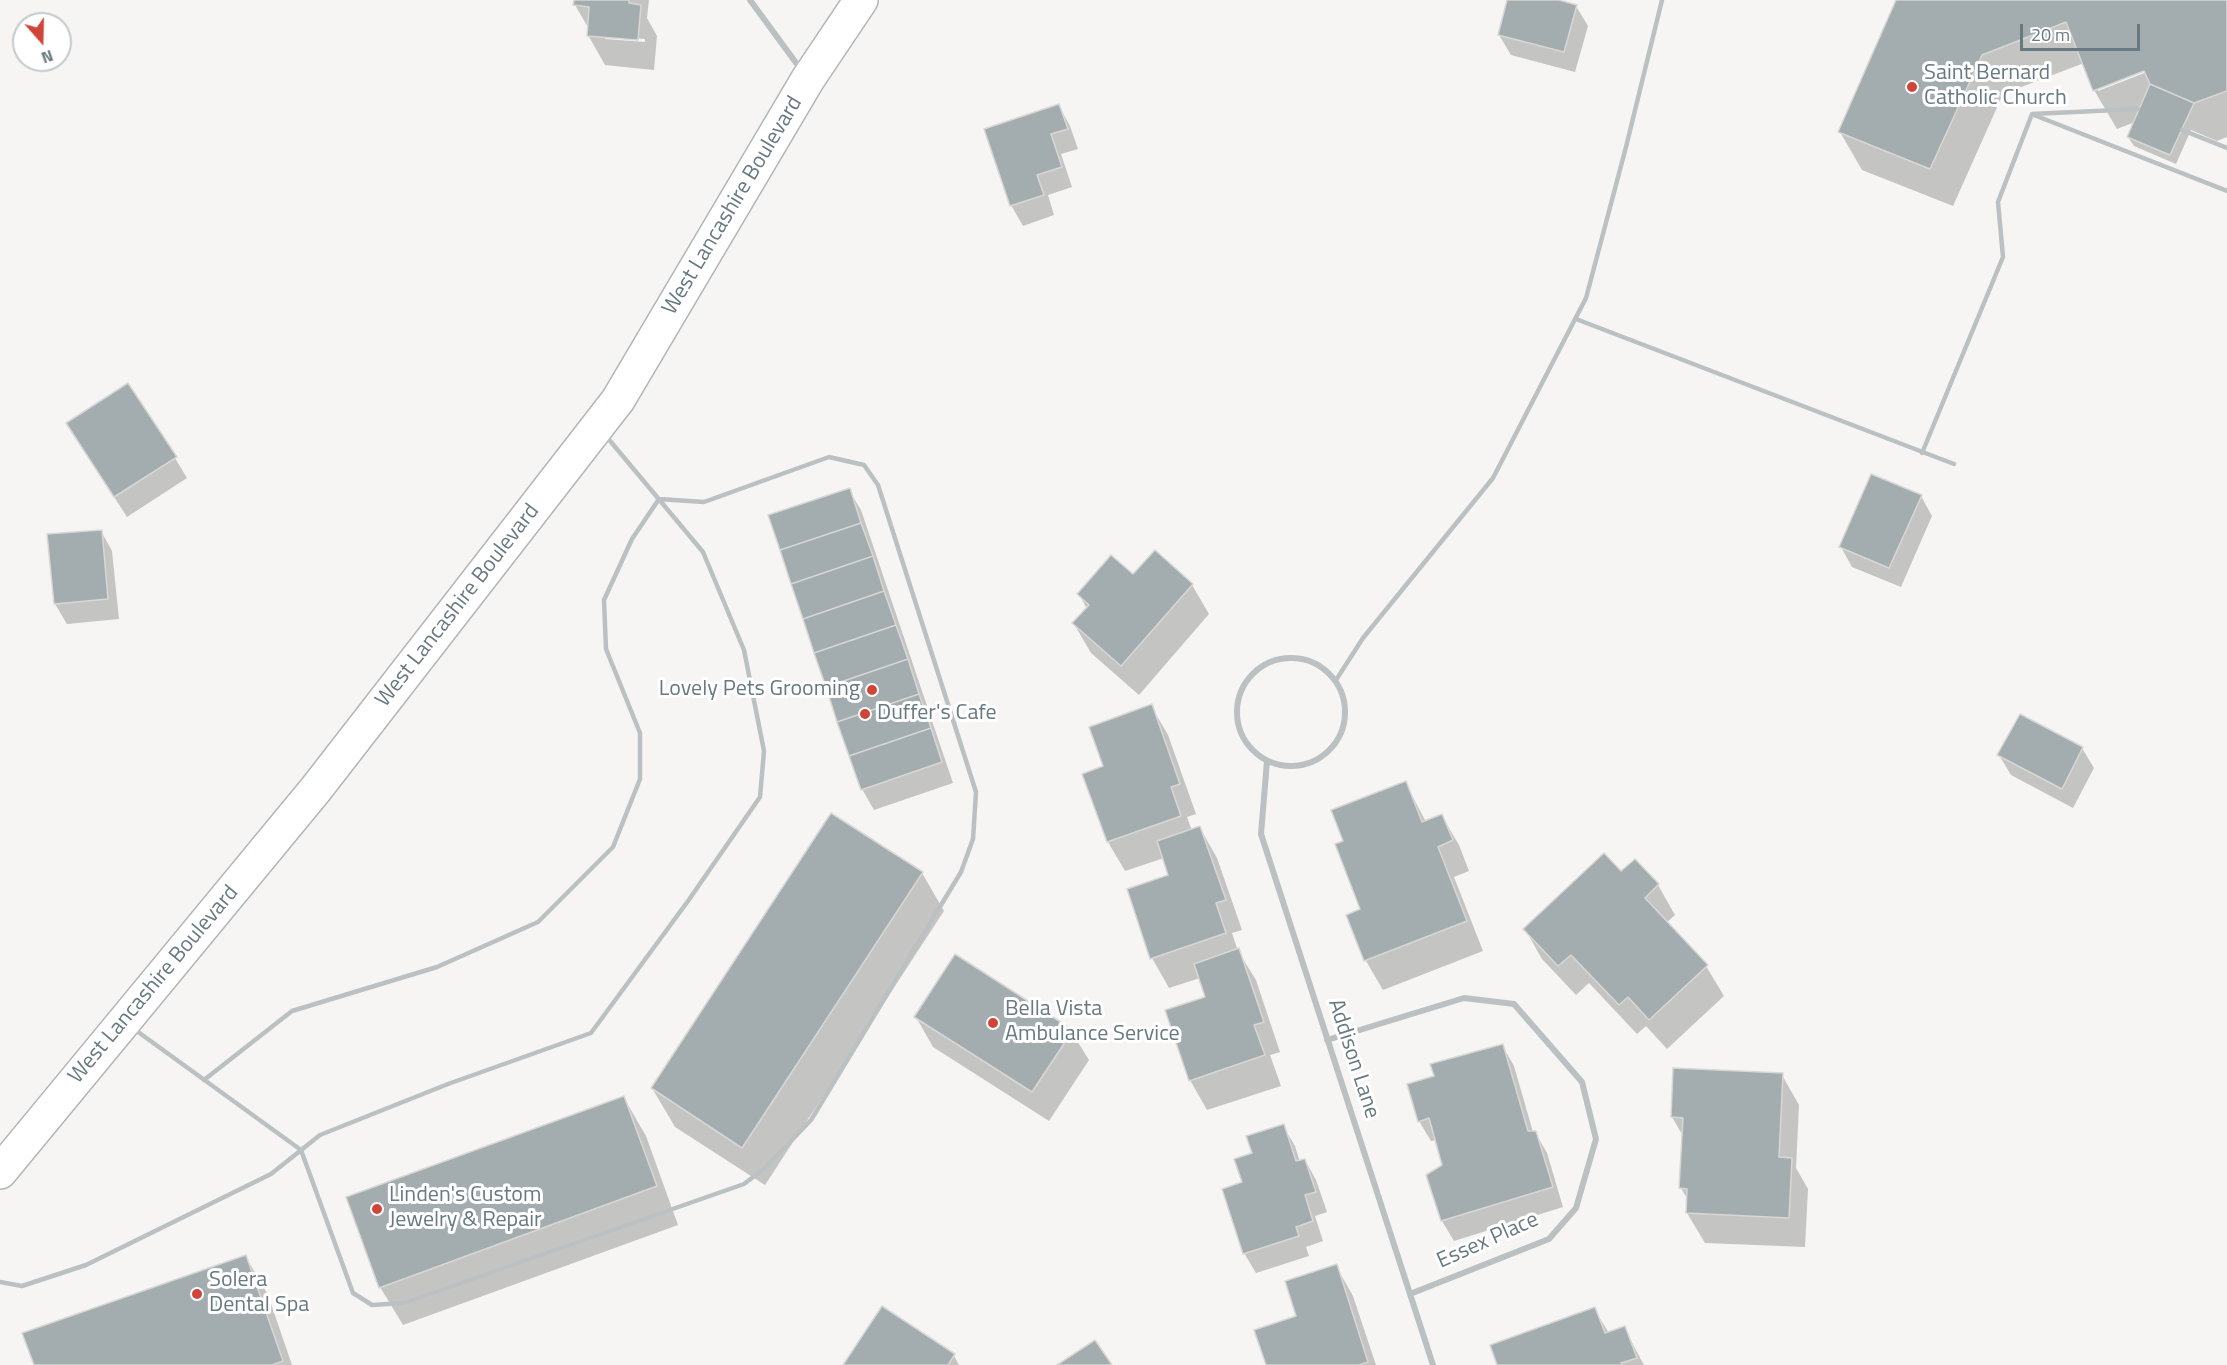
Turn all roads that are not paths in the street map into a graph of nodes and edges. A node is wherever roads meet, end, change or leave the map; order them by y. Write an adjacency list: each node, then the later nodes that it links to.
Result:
1 (750, 0): 4 (street)
2 (861, 0): 4 (main road, West Lancashire Boulevard)
3 (1662, 0): 10 (lane)
4 (808, 79): 11 (main road, West Lancashire Boulevard)
5 (2138, 109): 6 (lane)
6 (2032, 114): 9 (lane); 12 (lane)
7 (2182, 130): 8 (lane)
8 (2227, 148)
9 (2227, 191)
10 (1576, 319): 12 (lane); 15 (lane)
11 (597, 425): 14 (lane); 17 (main road, West Lancashire Boulevard)
12 (1922, 453): 13 (lane)
13 (1954, 464)
14 (659, 500): 19 (lane); 20 (lane); 20 (lane)
15 (1336, 680): 16 (street); 16 (street)
16 (1267, 761): 18 (street, Addison Lane)
17 (124, 1022): 19 (lane); 21 (main road, West Lancashire Boulevard)
18 (1328, 1040): 23 (street, Addison Lane); 23 (street, Essex Place)
19 (204, 1080): 20 (lane)
20 (301, 1150): 22 (lane)
21 (0, 1172)
22 (0, 1282)
23 (1410, 1294): 24 (street, Addison Lane)
24 (1433, 1365)

